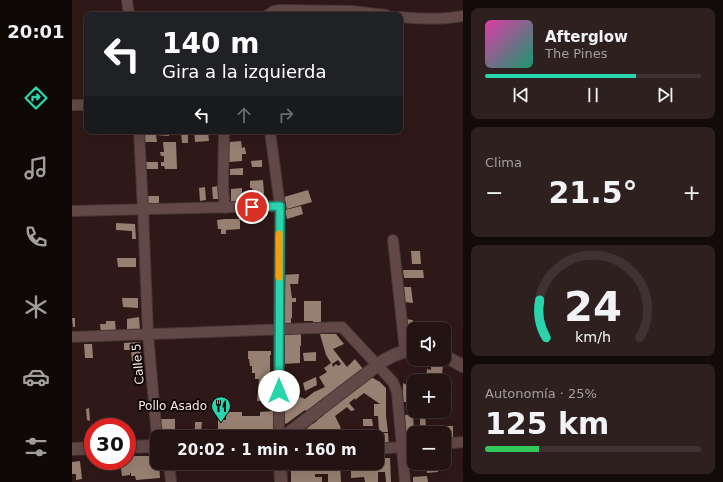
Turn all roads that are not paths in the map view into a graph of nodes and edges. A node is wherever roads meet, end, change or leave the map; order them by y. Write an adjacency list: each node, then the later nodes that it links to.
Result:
1 (127, 0): 2 (street)
2 (129, 12)
3 (272, 12): 4 (street)
4 (360, 12)
5 (463, 16): 6 (street)
6 (403, 17)
7 (72, 105): 8 (street)
8 (84, 105)
9 (139, 134): 14 (street, Calle 5)
10 (224, 134): 13 (street)
11 (270, 134): 12 (street)
12 (280, 206): 13 (street); 17 (street)
13 (225, 208): 14 (street)
14 (143, 210): 15 (street); 18 (street, Calle 5)
15 (72, 212)
16 (393, 240): 19 (street)
17 (278, 329): 18 (street); 23 (street); 26 (street)
18 (148, 334): 20 (street); 25 (street, Calle 5)
19 (407, 336)
20 (72, 337)
21 (407, 351): 23 (main road)
22 (451, 360): 24 (main road)
23 (378, 365): 27 (main road); 32 (street)
24 (463, 366)
25 (156, 430)
26 (279, 430)
27 (293, 430)
28 (463, 442): 29 (street)
29 (451, 443)
30 (150, 446): 31 (main road)
31 (136, 447)
32 (401, 447): 33 (street); 35 (street); 41 (street)
33 (407, 447)
34 (84, 448): 36 (main road)
35 (384, 448)
36 (72, 449)
37 (169, 470): 39 (street)
38 (280, 470): 40 (main road)
39 (170, 482)
40 (281, 482)
41 (405, 482)

